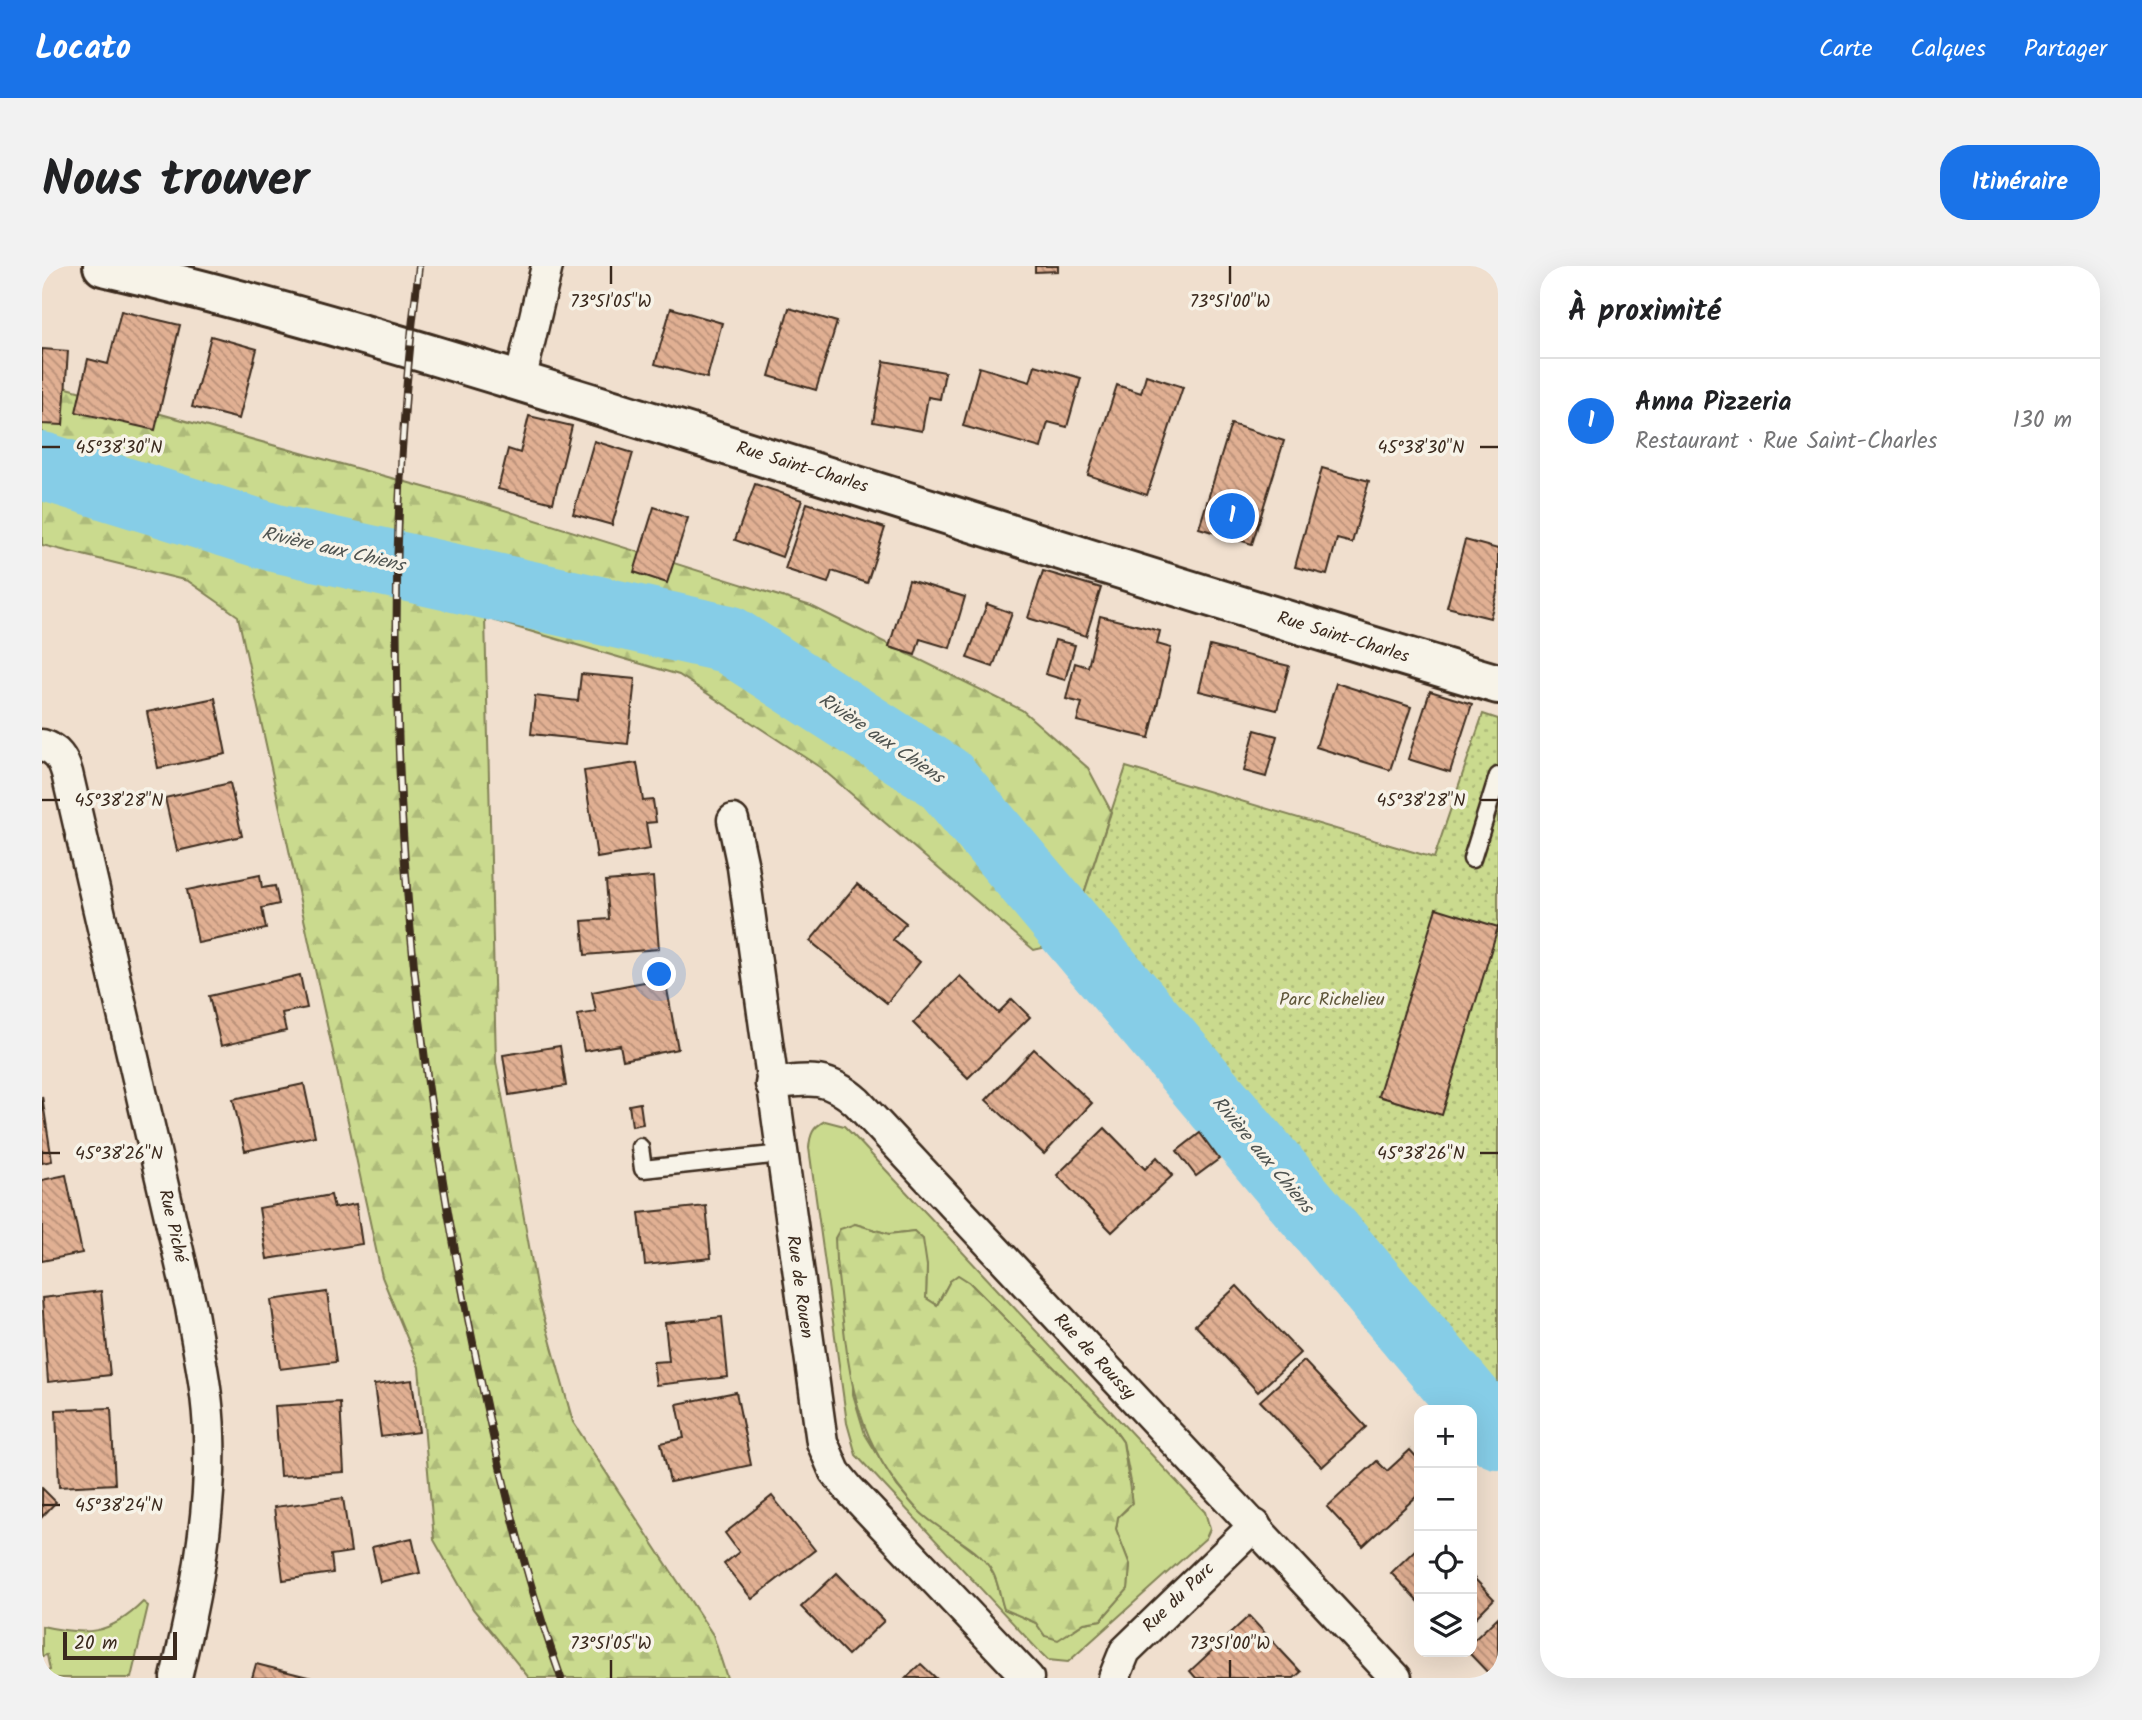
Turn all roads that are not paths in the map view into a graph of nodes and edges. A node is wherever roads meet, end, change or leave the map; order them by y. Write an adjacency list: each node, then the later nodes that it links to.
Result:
1 (103, 266): 3 (street, Rue Saint-Charles)
2 (547, 266): 4 (street)
3 (183, 276): 4 (street, Rue Saint-Charles)
4 (520, 381): 5 (street, Rue Saint-Charles)
5 (1498, 684)
6 (44, 745): 14 (street, Rue Piché)
7 (1498, 776): 9 (lane)
8 (733, 820): 10 (street, Rue de Rouen)
9 (1472, 859)
10 (771, 1084): 12 (street, Rue de Rouen); 13 (street, Rue de Roussy)
11 (640, 1147): 12 (lane)
12 (781, 1154): 15 (street, Rue de Rouen)
13 (1255, 1525): 16 (street, Rue du Parc); 17 (street, Rue de Roussy)
14 (176, 1678)
15 (1028, 1678)
16 (1114, 1678)
17 (1396, 1678)

